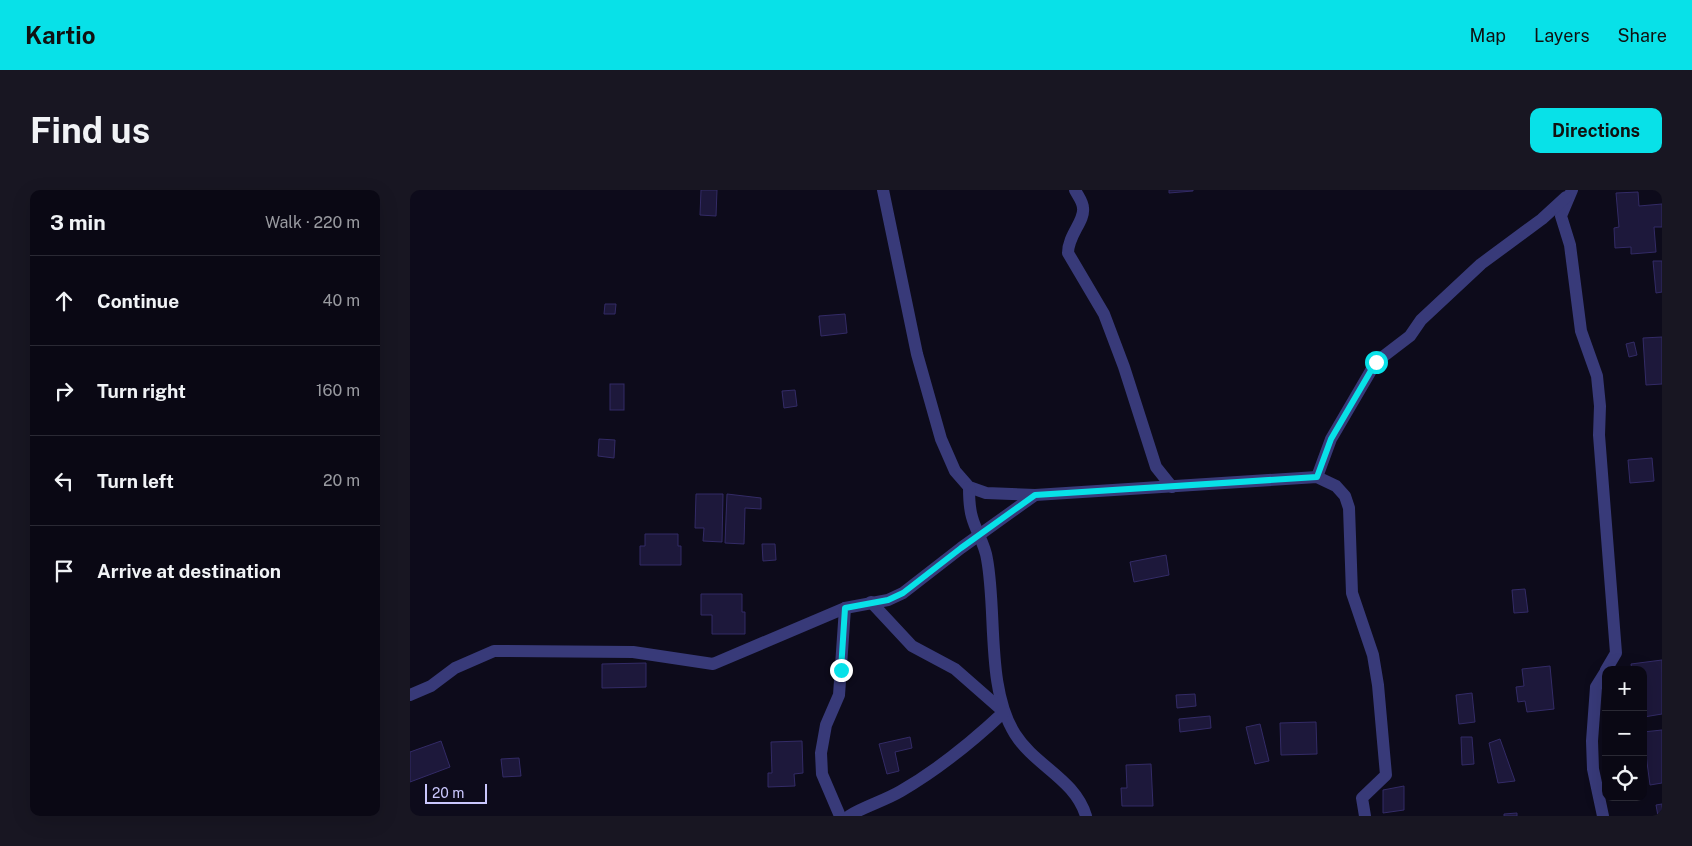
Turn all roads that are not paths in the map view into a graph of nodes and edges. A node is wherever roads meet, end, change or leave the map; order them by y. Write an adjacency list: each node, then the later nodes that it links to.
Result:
1 (882, 190): 5 (street)
2 (1075, 190): 6 (street)
3 (1573, 190): 4 (street); 11 (street)
4 (1317, 477): 6 (street); 18 (street)
5 (969, 487): 7 (street); 8 (street)
6 (1172, 487): 7 (street)
7 (1035, 495): 8 (street)
8 (980, 535): 9 (street); 14 (street)
9 (871, 602): 10 (street); 14 (street)
10 (845, 608): 13 (street); 15 (street)
11 (1608, 666)
12 (1602, 677): 19 (street)
13 (410, 695)
14 (1004, 712): 16 (street); 17 (street)
15 (840, 816)
16 (849, 816)
17 (1086, 816)
18 (1365, 816)
19 (1603, 816)

